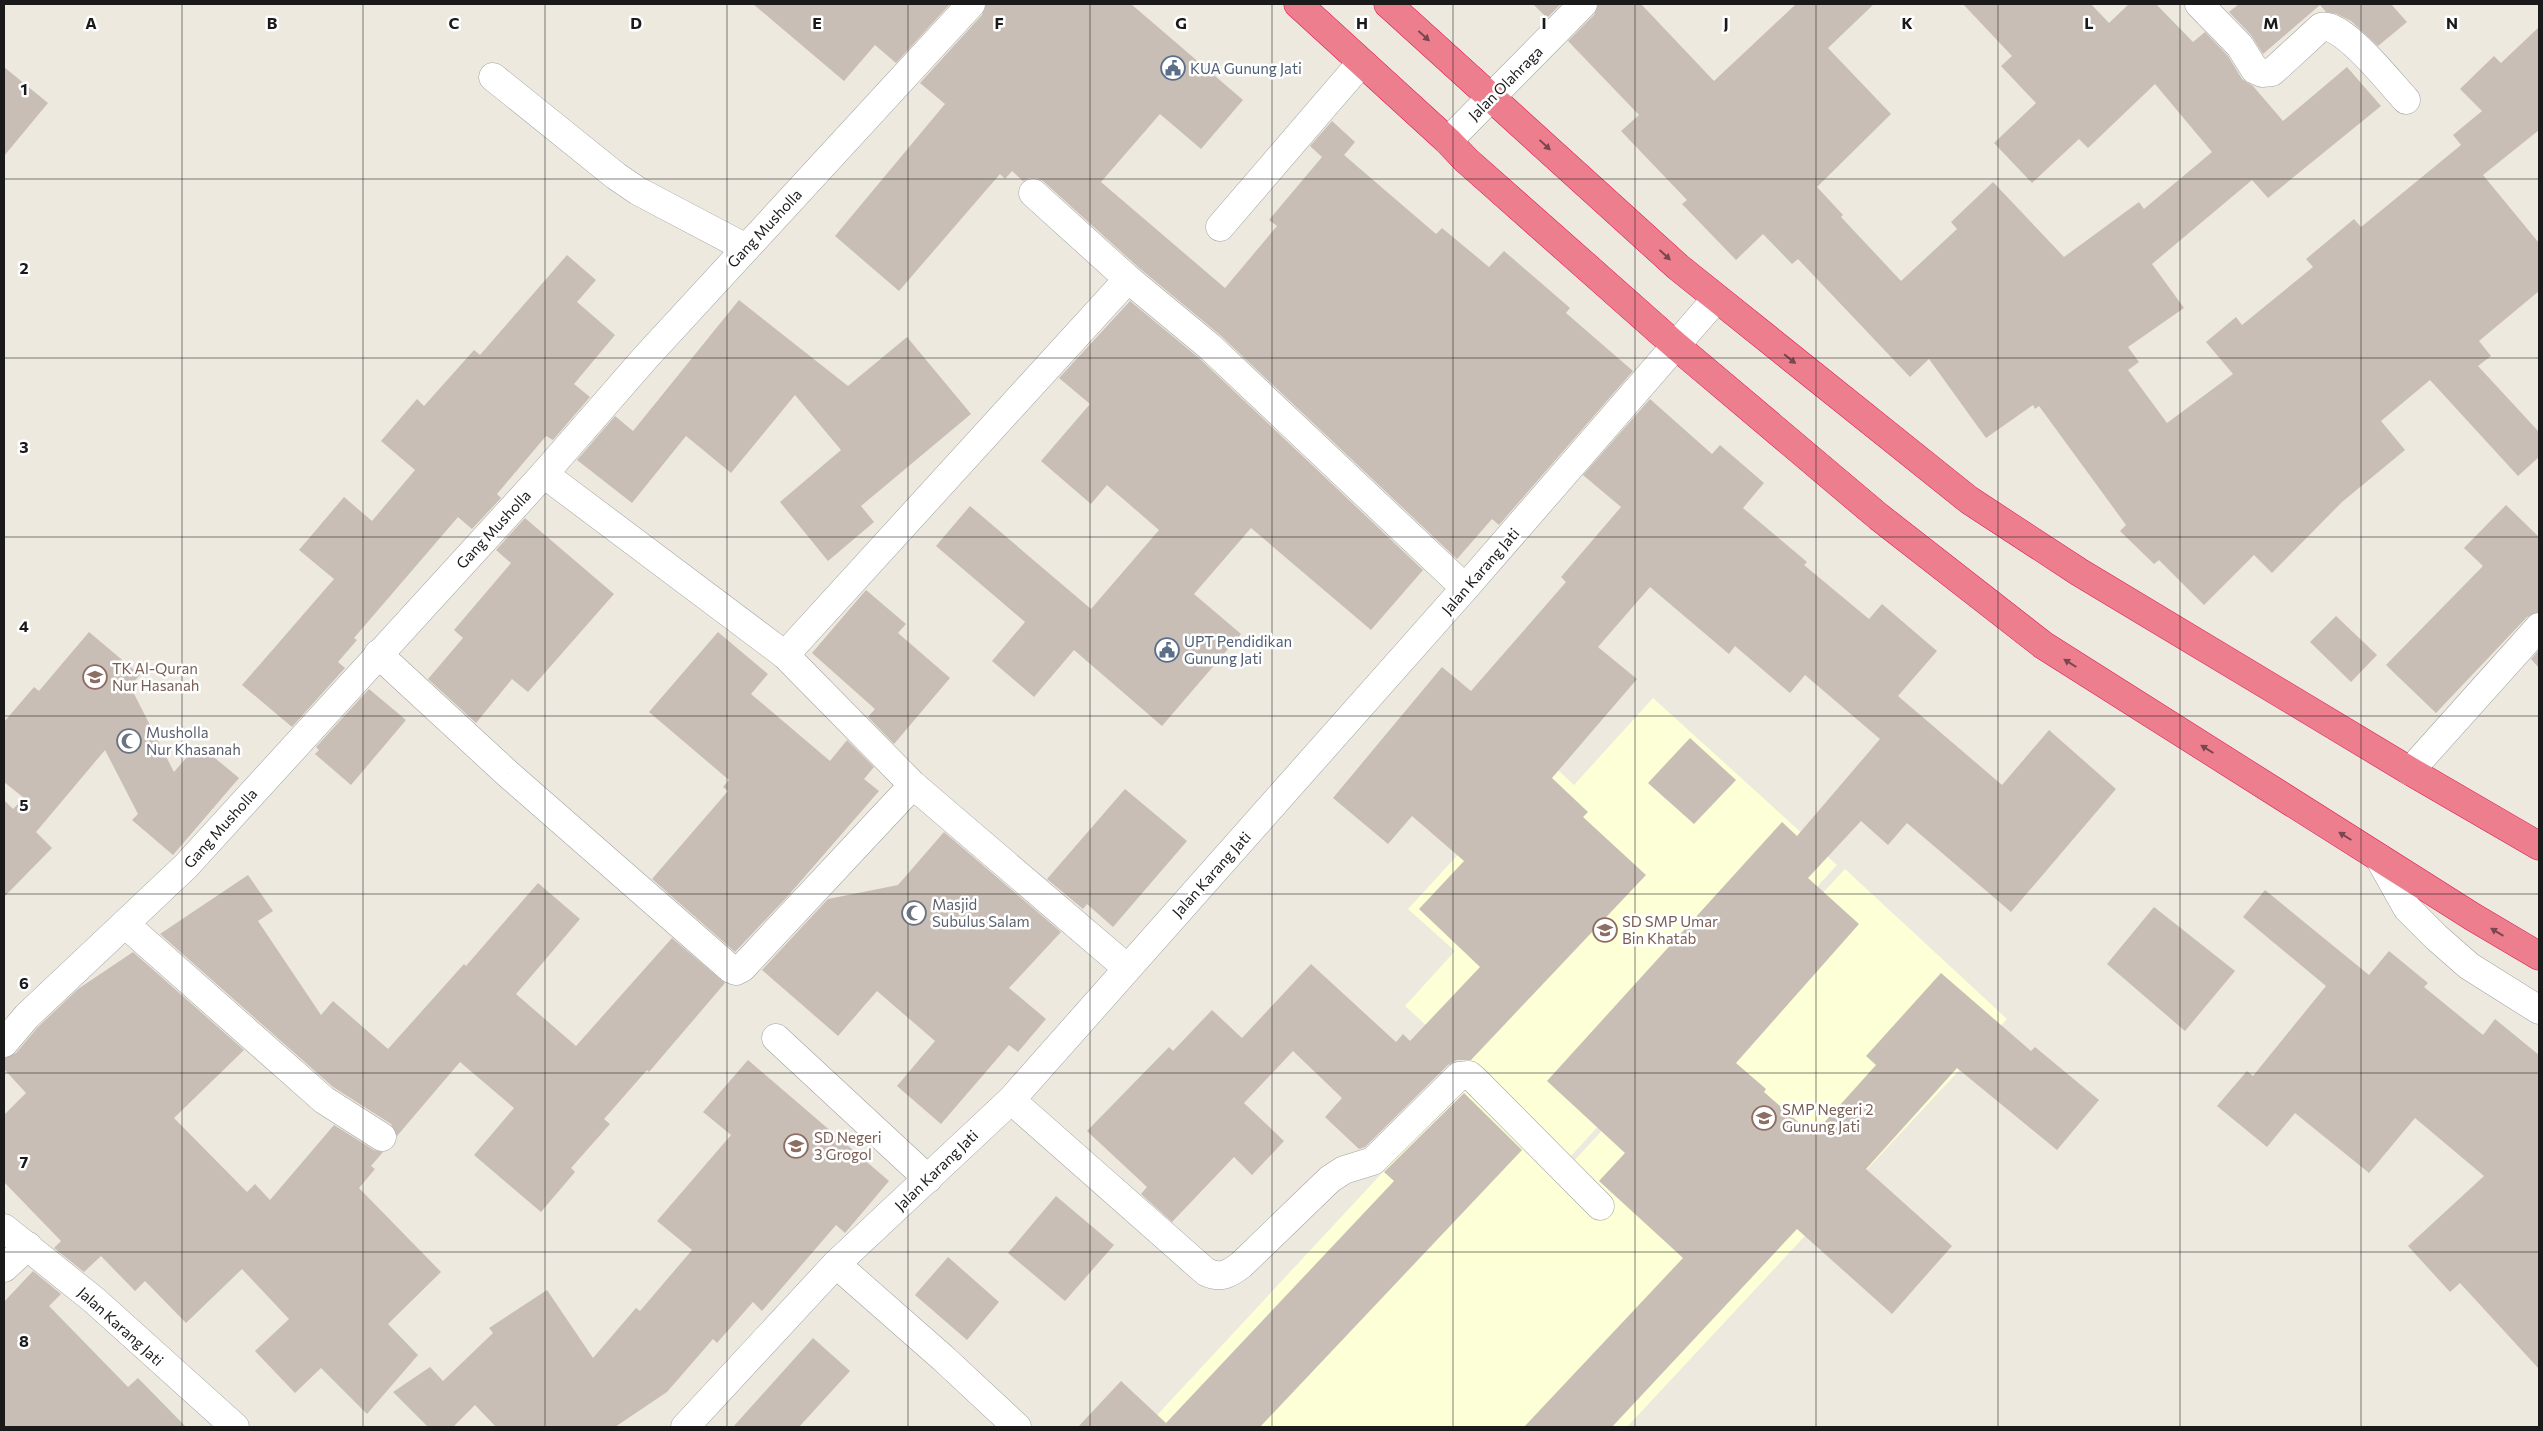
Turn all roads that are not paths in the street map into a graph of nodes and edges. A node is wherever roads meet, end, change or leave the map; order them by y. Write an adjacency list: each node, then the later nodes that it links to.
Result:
1 (971, 4): 13 (street, Gang Musholla)
2 (1298, 4): 6 (highway)
3 (1388, 4): 8 (highway, one-way to 8)
4 (1583, 4): 8 (street, Jalan Olahraga)
5 (2200, 4): 9 (street)
6 (1361, 63): 10 (highway); 12 (street)
7 (493, 76): 13 (street)
8 (1491, 96): 10 (street, Jalan Olahraga); 15 (highway, one-way to 15)
9 (2406, 100)
10 (1448, 141): 16 (highway)
11 (1033, 193): 14 (street)
12 (1220, 227)
13 (746, 248): 17 (street, Gang Musholla)
14 (1128, 279): 18 (street); 21 (street)
15 (1716, 299): 16 (street, Jalan Karang Jati); 22 (highway, one-way to 22)
16 (1675, 345): 18 (street, Jalan Karang Jati); 25 (highway, one-way to 16)
17 (544, 474): 20 (street, Gang Musholla); 21 (street)
18 (1465, 588): 28 (street, Jalan Karang Jati)
19 (2539, 627): 22 (street)
20 (378, 654): 23 (street); 26 (street, Gang Musholla)
21 (785, 655): 23 (street)
22 (2410, 771): 24 (highway)
23 (913, 784): 28 (street)
24 (2535, 840)
25 (2379, 858): 27 (highway, one-way to 25); 29 (street)
26 (125, 924): 31 (street, Gang Musholla); 33 (street)
27 (2539, 956)
28 (1127, 968): 32 (street, Jalan Karang Jati)
29 (2539, 1010)
30 (776, 1038): 34 (street)
31 (4, 1043)
32 (1010, 1100): 34 (street, Jalan Karang Jati); 35 (street)
33 (382, 1137)
34 (928, 1178): 38 (street, Jalan Karang Jati)
35 (1600, 1206)
36 (4, 1228): 37 (street, Jalan Karang Jati)
37 (28, 1246): 39 (street); 40 (street, Jalan Karang Jati)
38 (836, 1264): 41 (street, Jalan Karang Jati); 42 (street)
39 (4, 1268)
40 (235, 1427)
41 (685, 1427)
42 (1017, 1427)

